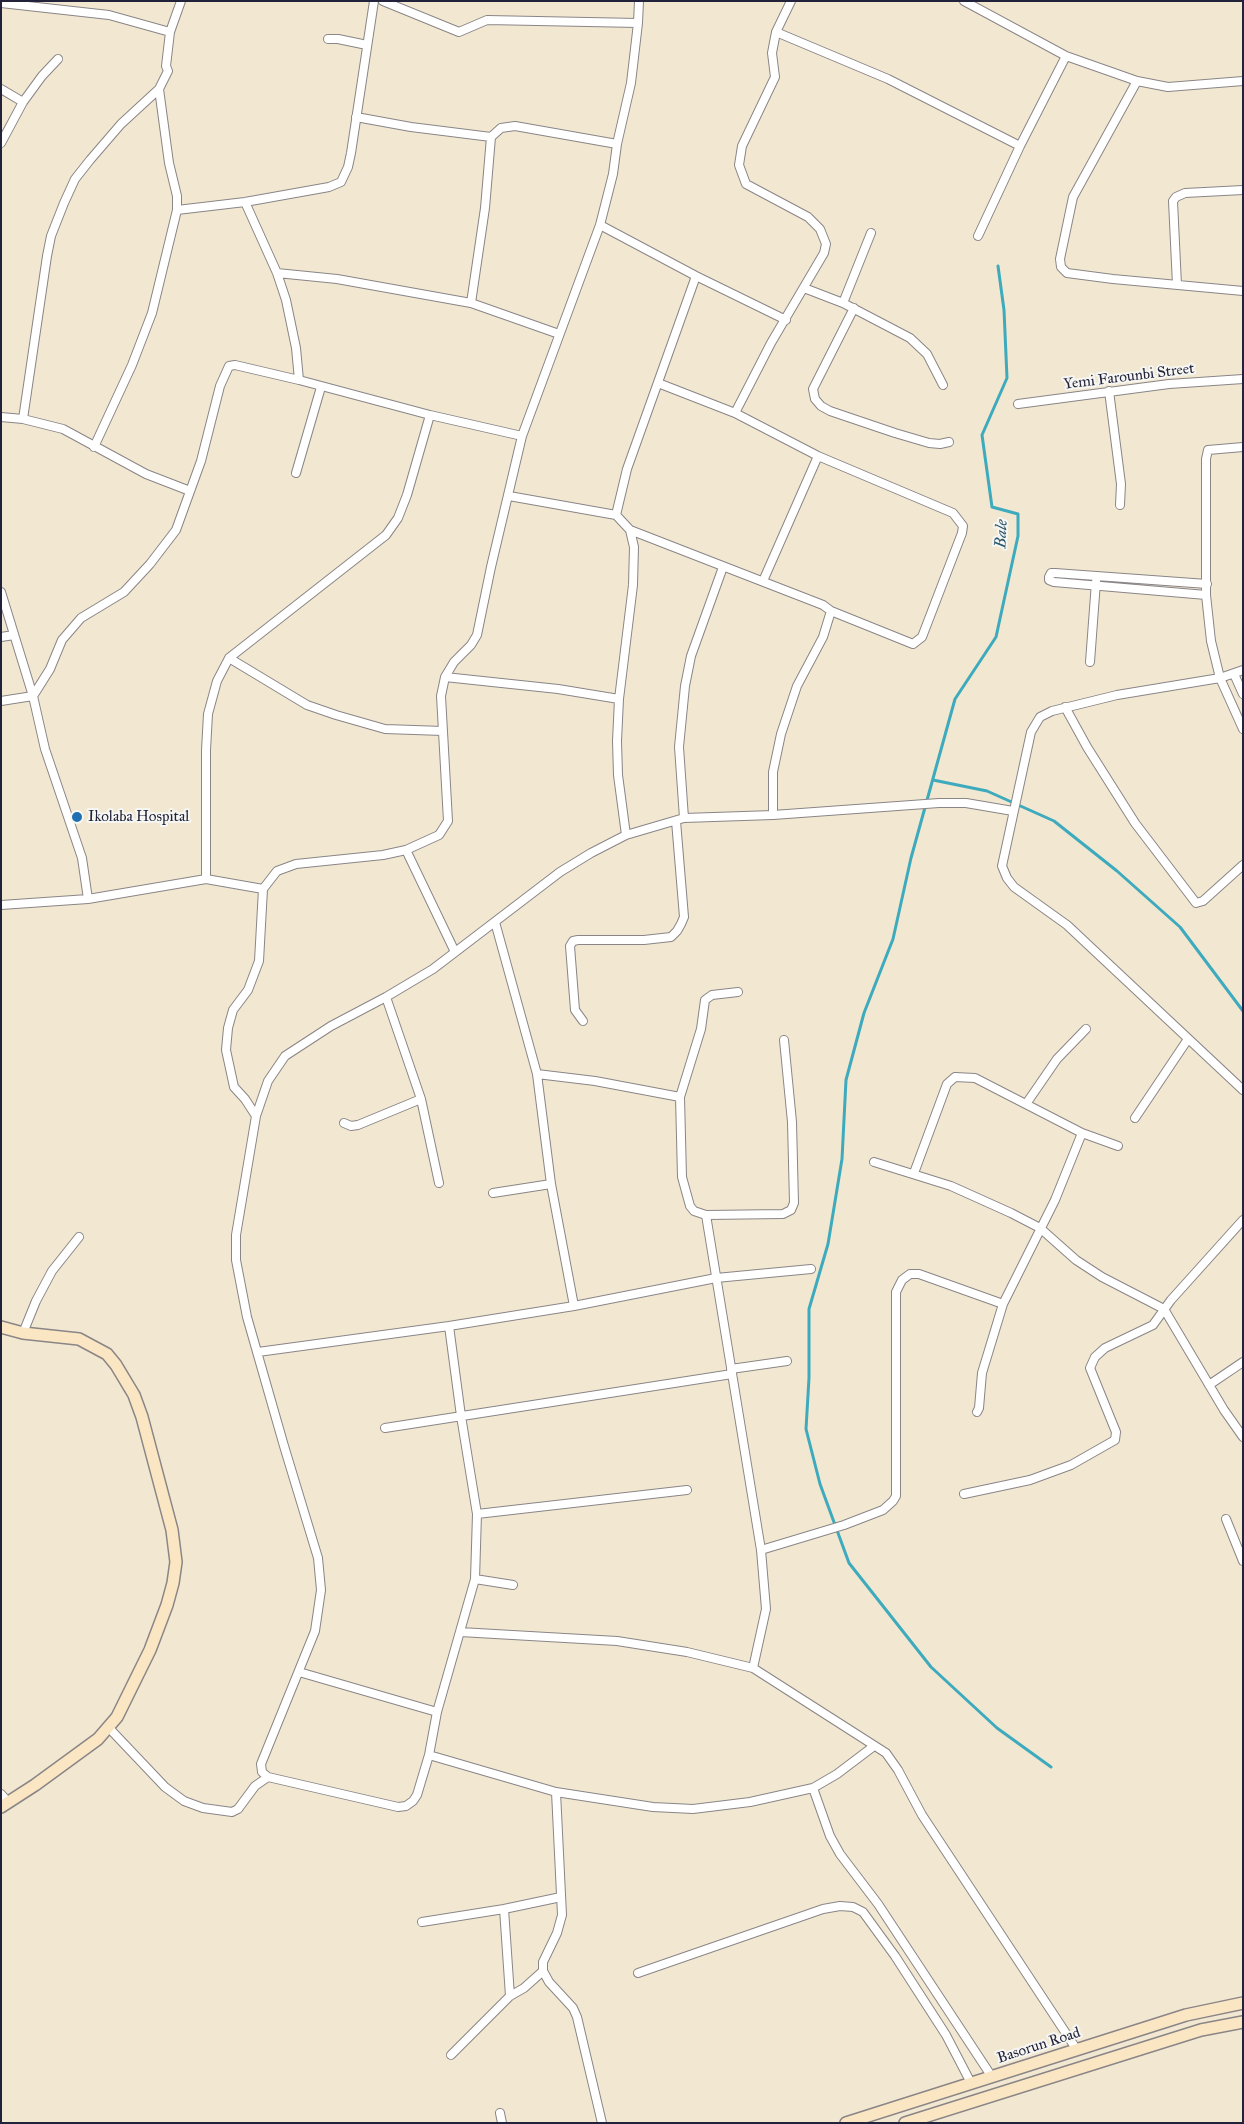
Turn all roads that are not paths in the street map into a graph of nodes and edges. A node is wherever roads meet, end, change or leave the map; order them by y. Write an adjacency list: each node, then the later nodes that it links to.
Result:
1 (181, 1): 9 (street)
2 (374, 1): 12 (street)
3 (383, 1): 8 (street)
4 (639, 1): 8 (street)
5 (791, 1): 10 (street)
6 (964, 1): 13 (street)
7 (1, 3): 9 (street)
8 (638, 23): 23 (street)
9 (170, 32): 18 (street)
10 (776, 32): 24 (street); 34 (street)
11 (328, 39): 12 (street)
12 (367, 45): 20 (street)
13 (1066, 56): 15 (street); 24 (street)
14 (58, 59): 19 (street)
15 (1137, 81): 16 (street); 33 (street)
16 (1243, 81)
17 (1, 89): 19 (street)
18 (159, 89): 27 (street); 51 (street)
19 (23, 102): 22 (street)
20 (356, 118): 21 (street); 26 (street)
21 (491, 137): 23 (street); 36 (street)
22 (1, 143)
23 (617, 144): 28 (street)
24 (1020, 146): 30 (street)
25 (1243, 190): 33 (street)
26 (245, 202): 27 (street); 31 (street)
27 (177, 210): 54 (street)
28 (600, 225): 32 (street); 40 (street)
29 (871, 233): 37 (street)
30 (978, 236)
31 (277, 273): 36 (street); 42 (street)
32 (696, 276): 39 (street); 43 (street)
33 (1177, 285): 35 (street)
34 (804, 288): 37 (street); 39 (street)
35 (1243, 291)
36 (471, 303): 40 (street)
37 (843, 303): 38 (street)
38 (854, 308): 44 (street); 53 (street)
39 (786, 320): 48 (street)
40 (559, 334): 52 (street)
41 (1243, 379): 46 (street, Yemi Farounbi Street)
42 (299, 380): 45 (street); 58 (street)
43 (658, 383): 48 (street); 61 (street)
44 (943, 385)
45 (321, 387): 49 (street); 57 (street)
46 (1109, 391): 47 (street, Yemi Farounbi Street); 60 (street)
47 (1018, 404)
48 (735, 413): 56 (street)
49 (430, 415): 52 (street); 73 (street)
50 (1, 417): 51 (street)
51 (23, 419): 54 (street)
52 (522, 436): 59 (street)
53 (949, 442)
54 (94, 446): 58 (street)
55 (1243, 447): 66 (street)
56 (818, 456): 65 (street); 70 (street)
57 (296, 473)
58 (190, 491): 80 (street)
59 (508, 496): 61 (street); 77 (street)
60 (1120, 505)
61 (616, 514): 62 (street)
62 (630, 530): 63 (street); 81 (street)
63 (723, 567): 65 (street); 88 (street)
64 (1096, 576): 66 (street); 67 (street); 67 (street)
65 (763, 581): 70 (street)
66 (1207, 584): 69 (street)
67 (1096, 587): 69 (street); 74 (street)
68 (1, 592): 71 (street)
69 (1206, 595): 78 (street)
70 (831, 610): 87 (street)
71 (14, 635): 72 (street); 80 (street)
72 (1, 637)
73 (229, 658): 85 (street); 93 (street)
74 (1090, 662)
75 (1243, 670): 76 (street)
76 (1234, 674): 78 (street); 79 (street)
77 (445, 677): 81 (street); 85 (street)
78 (1220, 678): 83 (street); 84 (street)
79 (1243, 694)
80 (33, 696): 82 (street); 95 (street)
81 (619, 699): 90 (street)
82 (1, 701)
83 (1065, 707): 86 (street); 92 (street)
84 (1243, 729)
85 (443, 731): 91 (street)
86 (1013, 811): 87 (street); 103 (street)
87 (773, 815): 88 (street)
88 (684, 818): 89 (street)
89 (676, 821): 90 (street); 101 (street)
90 (626, 835): 97 (street)
91 (406, 850): 94 (street); 98 (street)
92 (1243, 865)
93 (206, 879): 94 (street); 95 (street)
94 (263, 889): 110 (street)
95 (88, 899): 96 (street)
96 (1, 905)
97 (495, 922): 98 (street); 105 (street)
98 (455, 952): 100 (street)
99 (738, 992): 107 (street)
100 (386, 997): 108 (street); 110 (street)
101 (582, 1021)
102 (1086, 1029): 109 (street)
103 (1188, 1039): 106 (street); 111 (street)
104 (784, 1040): 120 (street)
105 (537, 1074): 107 (street); 118 (street)
106 (1243, 1090)
107 (680, 1097): 120 (street)
108 (421, 1099): 112 (street); 117 (street)
109 (1026, 1104): 113 (street); 116 (street)
110 (256, 1116): 132 (street)
111 (1135, 1118)
112 (344, 1123)
113 (1082, 1133): 114 (street); 122 (street)
114 (1118, 1146)
115 (874, 1162): 116 (street)
116 (914, 1173): 122 (street)
117 (439, 1183)
118 (551, 1184): 119 (street); 127 (street)
119 (493, 1193)
120 (706, 1215): 125 (street)
121 (1242, 1223): 128 (street)
122 (1040, 1228): 126 (street); 128 (street)
123 (79, 1237): 131 (street)
124 (811, 1269): 125 (street)
125 (716, 1278): 127 (street); 135 (street)
126 (1003, 1304): 137 (street); 145 (street)
127 (574, 1306): 129 (street)
128 (1164, 1308): 136 (street); 142 (street)
129 (449, 1326): 132 (street); 138 (street)
130 (1, 1327): 131 (main road)
131 (23, 1333): 153 (main road)
132 (258, 1352): 151 (street)
133 (786, 1361): 135 (street)
134 (1243, 1362): 136 (street)
135 (731, 1372): 138 (street); 145 (street)
136 (1209, 1385): 140 (street)
137 (977, 1412)
138 (461, 1416): 139 (street); 143 (street)
139 (385, 1428)
140 (1243, 1437)
141 (687, 1490): 143 (street)
142 (964, 1494)
143 (477, 1514): 147 (street)
144 (1226, 1519): 146 (street)
145 (761, 1550): 150 (street)
146 (1243, 1561)
147 (476, 1579): 148 (street); 149 (street)
148 (514, 1584)
149 (460, 1632): 150 (street); 152 (street)
150 (753, 1668): 154 (street)
151 (299, 1672): 152 (street); 156 (street)
152 (436, 1712): 155 (street)
153 (109, 1728): 156 (street); 159 (main road)
154 (874, 1746): 157 (street); 168 (street)
155 (429, 1755): 156 (street); 158 (street)
156 (268, 1777)
157 (813, 1788): 158 (street); 170 (street)
158 (556, 1792): 160 (street)
159 (4, 1801)
160 (561, 1897): 161 (street); 163 (street)
161 (504, 1909): 162 (street); 165 (street)
162 (422, 1922)
163 (543, 1971): 165 (street); 174 (street)
164 (638, 1974): 171 (street)
165 (510, 1996): 169 (street)
166 (1243, 2003): 168 (main road, Basorun Road)
167 (1243, 2022): 176 (main road)
168 (1077, 2050): 170 (main road, Basorun Road)
169 (451, 2055)
170 (992, 2077): 171 (main road, Basorun Road)
171 (970, 2083): 175 (main road, Basorun Road)
172 (500, 2113): 173 (street)
173 (502, 2123)
174 (602, 2123)
175 (846, 2123)
176 (905, 2123)

